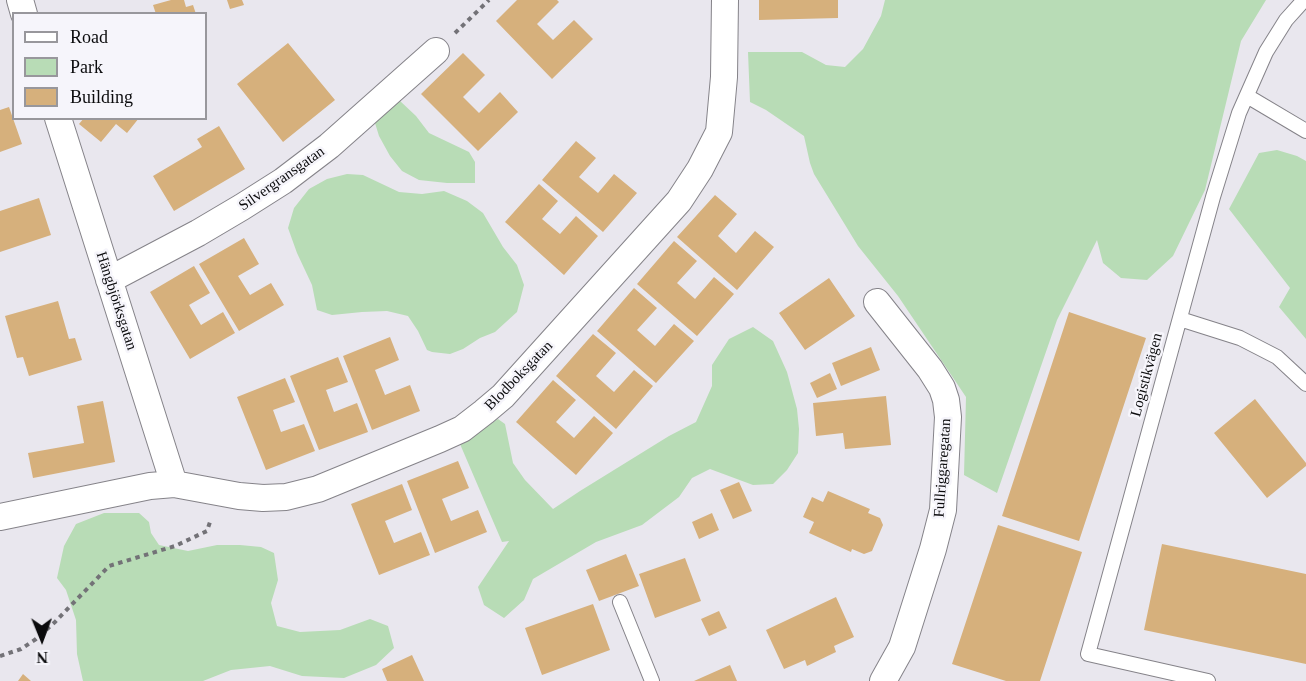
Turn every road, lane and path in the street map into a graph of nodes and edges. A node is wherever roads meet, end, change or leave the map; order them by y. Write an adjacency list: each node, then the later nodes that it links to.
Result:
1 (489, 0): 4 (path)
2 (725, 0): 13 (street, Blodboksgatan)
3 (1304, 0): 5 (lane, Logistikvägen)
4 (436, 51): 8 (street, Silvergransgatan)
5 (1247, 96): 7 (lane); 10 (lane, Logistikvägen)
6 (59, 120): 8 (street, Hängbjörksgatan)
7 (1306, 131)
8 (109, 280): 12 (street, Hängbjörksgatan)
9 (878, 302): 18 (street, Fullriggaregatan)
10 (1180, 320): 11 (lane); 19 (lane, Logistikvägen)
11 (1306, 384)
12 (174, 484): 13 (street, Blodboksgatan); 14 (street, Blodboksgatan)
13 (218, 492): 16 (path)
14 (0, 518)
15 (620, 602): 17 (lane)
16 (0, 656)
17 (652, 681)
18 (883, 681)
19 (1208, 681)

